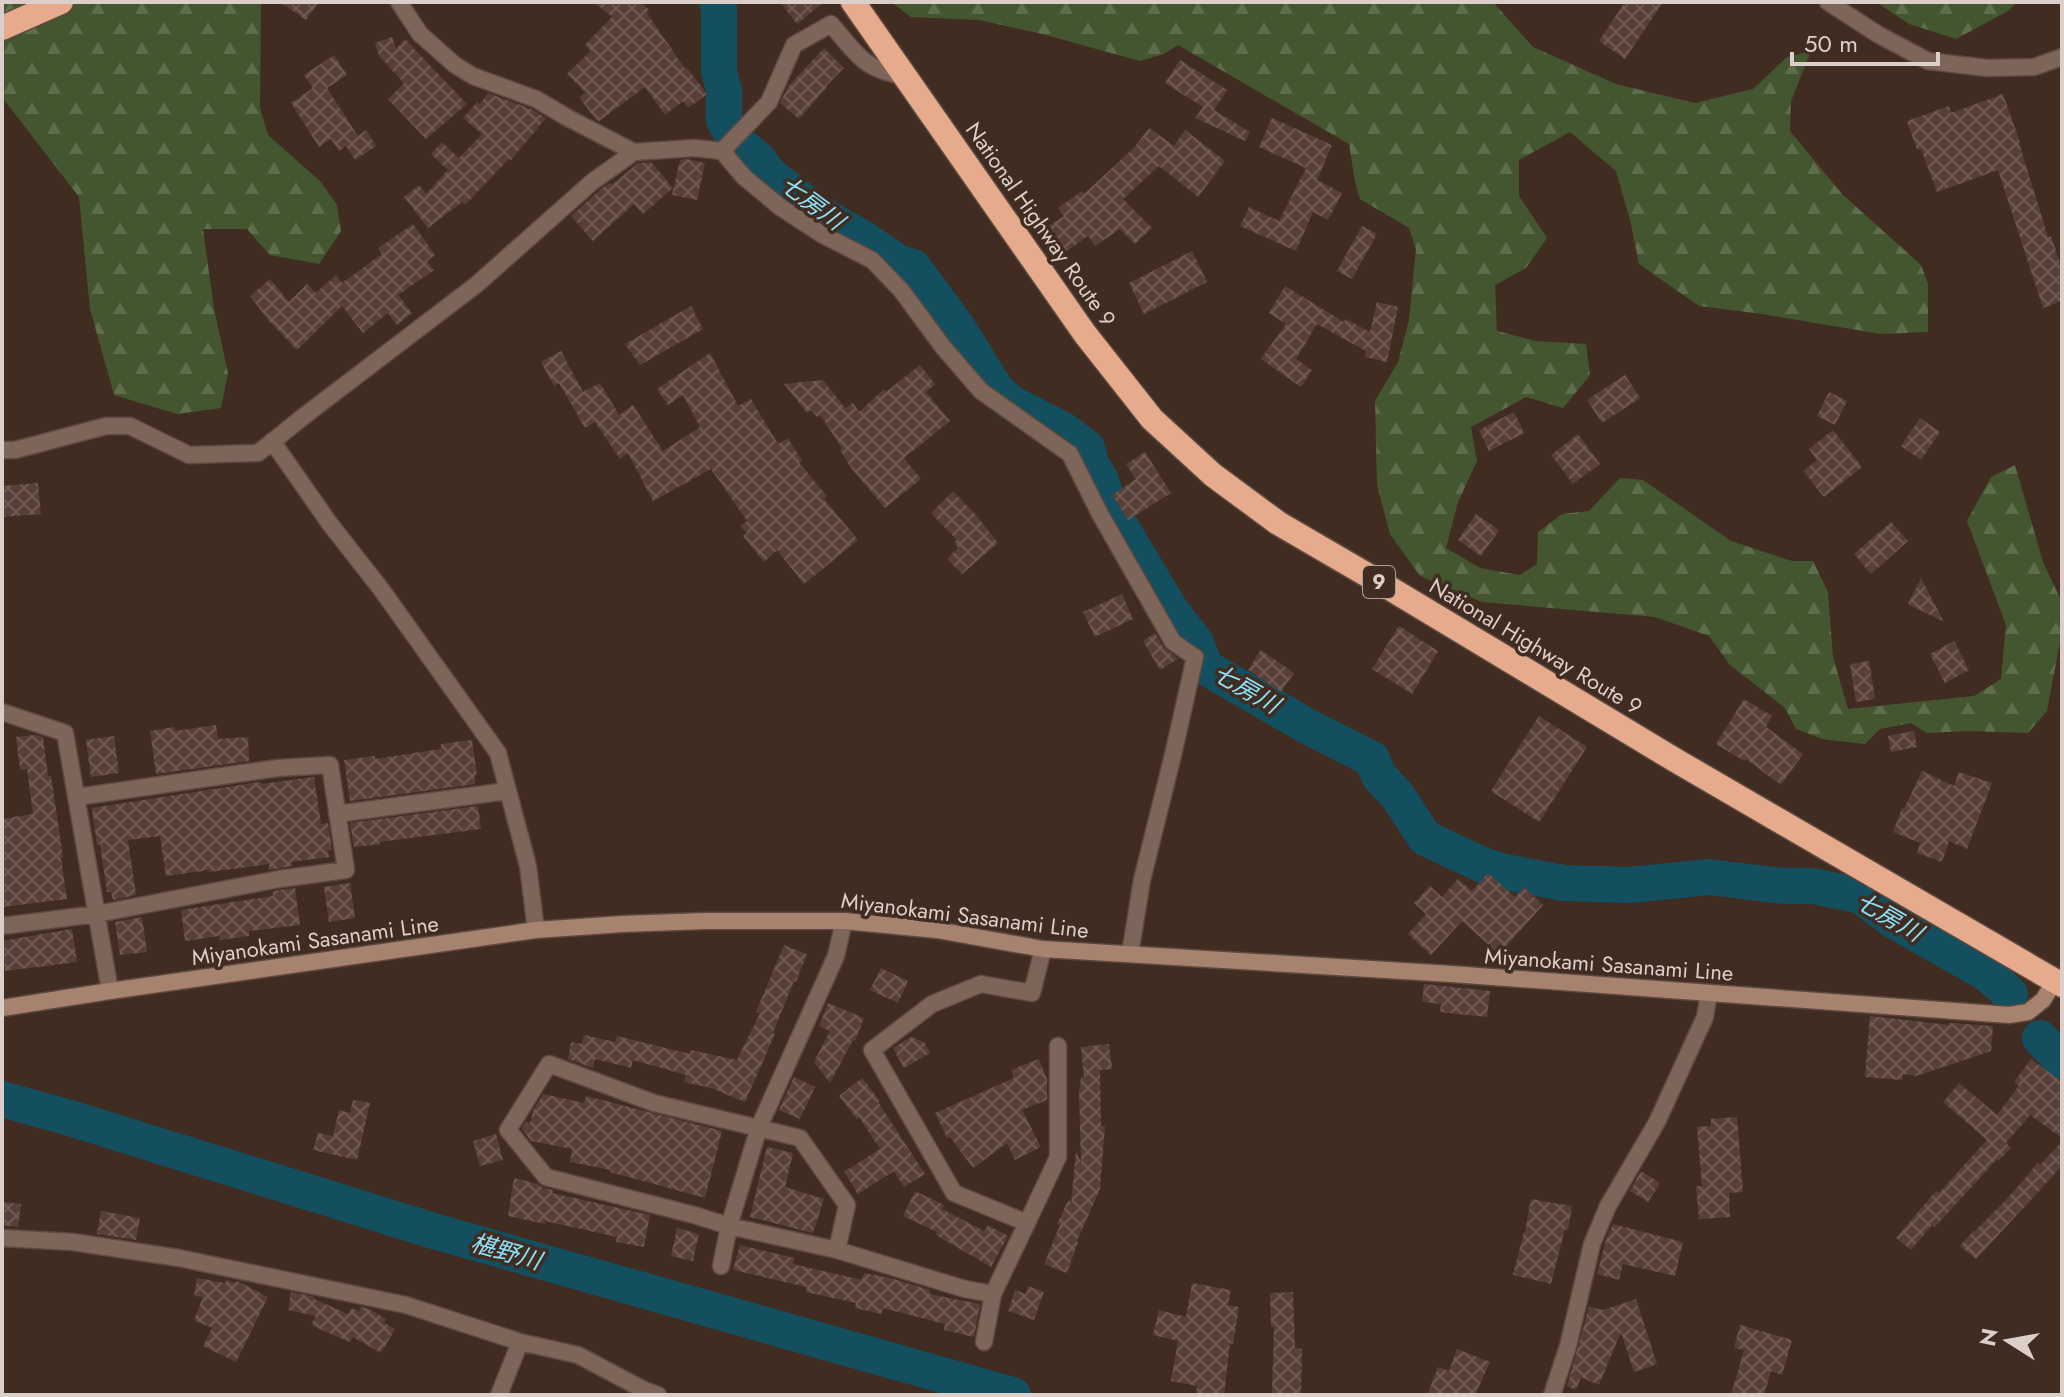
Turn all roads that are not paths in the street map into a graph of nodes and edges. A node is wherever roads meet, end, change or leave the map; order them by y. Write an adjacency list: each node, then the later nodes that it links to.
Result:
1 (61, 2): 5 (highway)
2 (399, 2): 9 (street)
3 (853, 2): 7 (highway, National Highway Route 9 / 9)
4 (1828, 2): 6 (street)
5 (2, 28)
6 (2062, 57)
7 (905, 76): 8 (street); 22 (highway, National Highway Route 9 / 9)
8 (722, 151): 9 (street); 21 (street)
9 (634, 152): 10 (street)
10 (272, 441): 11 (street); 13 (street)
11 (2, 450)
12 (2, 712): 14 (street)
13 (507, 791): 15 (street); 19 (street)
14 (77, 797): 15 (street); 16 (street)
15 (337, 814): 16 (street)
16 (97, 914): 18 (street); 23 (street)
17 (844, 921): 19 (main road, Miyanokami Sasanami Line); 20 (main road, Miyanokami Sasanami Line); 27 (street)
18 (2, 926)
19 (536, 930): 23 (main road, Miyanokami Sasanami Line)
20 (1043, 949): 21 (main road, Miyanokami Sasanami Line); 28 (street)
21 (1130, 954): 24 (main road, Miyanokami Sasanami Line)
22 (2059, 983): 24 (main road, Miyanokami Sasanami Line)
23 (110, 991): 25 (main road, Miyanokami Sasanami Line)
24 (1709, 993): 38 (street)
25 (2, 1008)
26 (1058, 1046): 28 (street)
27 (759, 1127): 29 (street); 29 (street); 31 (street)
28 (1027, 1223): 33 (street)
29 (729, 1226): 31 (street); 32 (street)
30 (2, 1238): 34 (street)
31 (837, 1250): 33 (street)
32 (721, 1266)
33 (993, 1294): 35 (street)
34 (520, 1342): 36 (street); 37 (street)
35 (984, 1342)
36 (499, 1395)
37 (658, 1395)
38 (1552, 1395)

